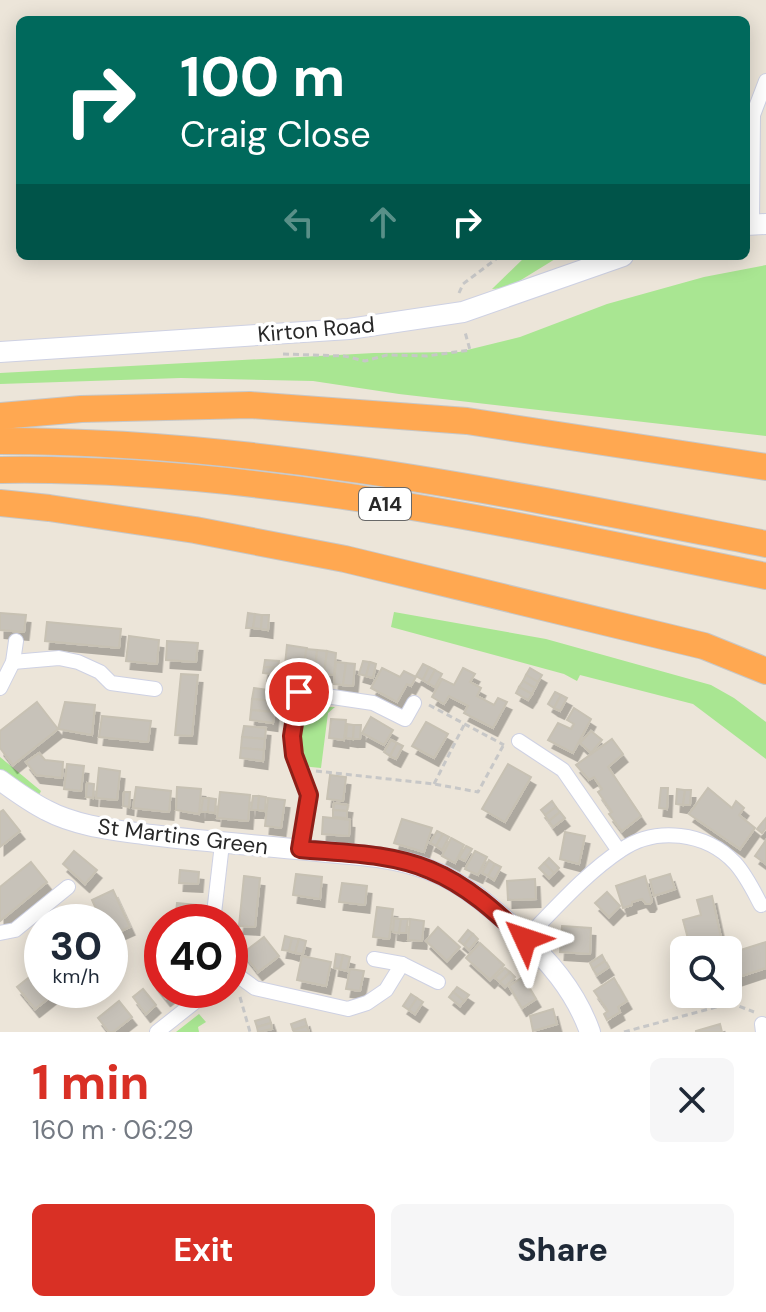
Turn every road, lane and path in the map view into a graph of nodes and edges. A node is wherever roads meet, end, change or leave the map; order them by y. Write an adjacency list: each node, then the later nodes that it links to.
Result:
1 (766, 81): 2 (street)
2 (755, 224)
3 (612, 260): 4 (street, Kirton Road)
4 (0, 352)
5 (0, 416): 7 (highway)
6 (0, 441): 10 (highway, A14)
7 (766, 467)
8 (0, 470): 11 (highway, A14)
9 (0, 503): 14 (highway)
10 (766, 544)
11 (766, 576)
12 (16, 641): 13 (street)
13 (13, 662): 15 (street); 16 (street)
14 (766, 671)
15 (0, 688)
16 (155, 689)
17 (414, 703): 18 (path); 20 (street)
18 (464, 725): 22 (path); 22 (path)
19 (519, 741): 25 (street)
20 (300, 775): 22 (path); 24 (street)
21 (0, 780): 23 (street, St Martins Green)
22 (434, 784)
23 (222, 844): 24 (street, St Martins Green); 27 (street)
24 (300, 849): 30 (street, St Martins Green)
25 (619, 851): 28 (street); 30 (street)
26 (68, 887): 29 (street)
27 (215, 904)
28 (761, 905)
29 (0, 933)
30 (525, 939): 39 (street, St Martins Green)
31 (374, 959): 32 (street)
32 (402, 964): 33 (street); 34 (street)
33 (438, 982)
34 (249, 985): 38 (path)
35 (187, 1008): 37 (street)
36 (762, 1023): 40 (path)
37 (157, 1032)
38 (250, 1032)
39 (590, 1032)
40 (624, 1032)

